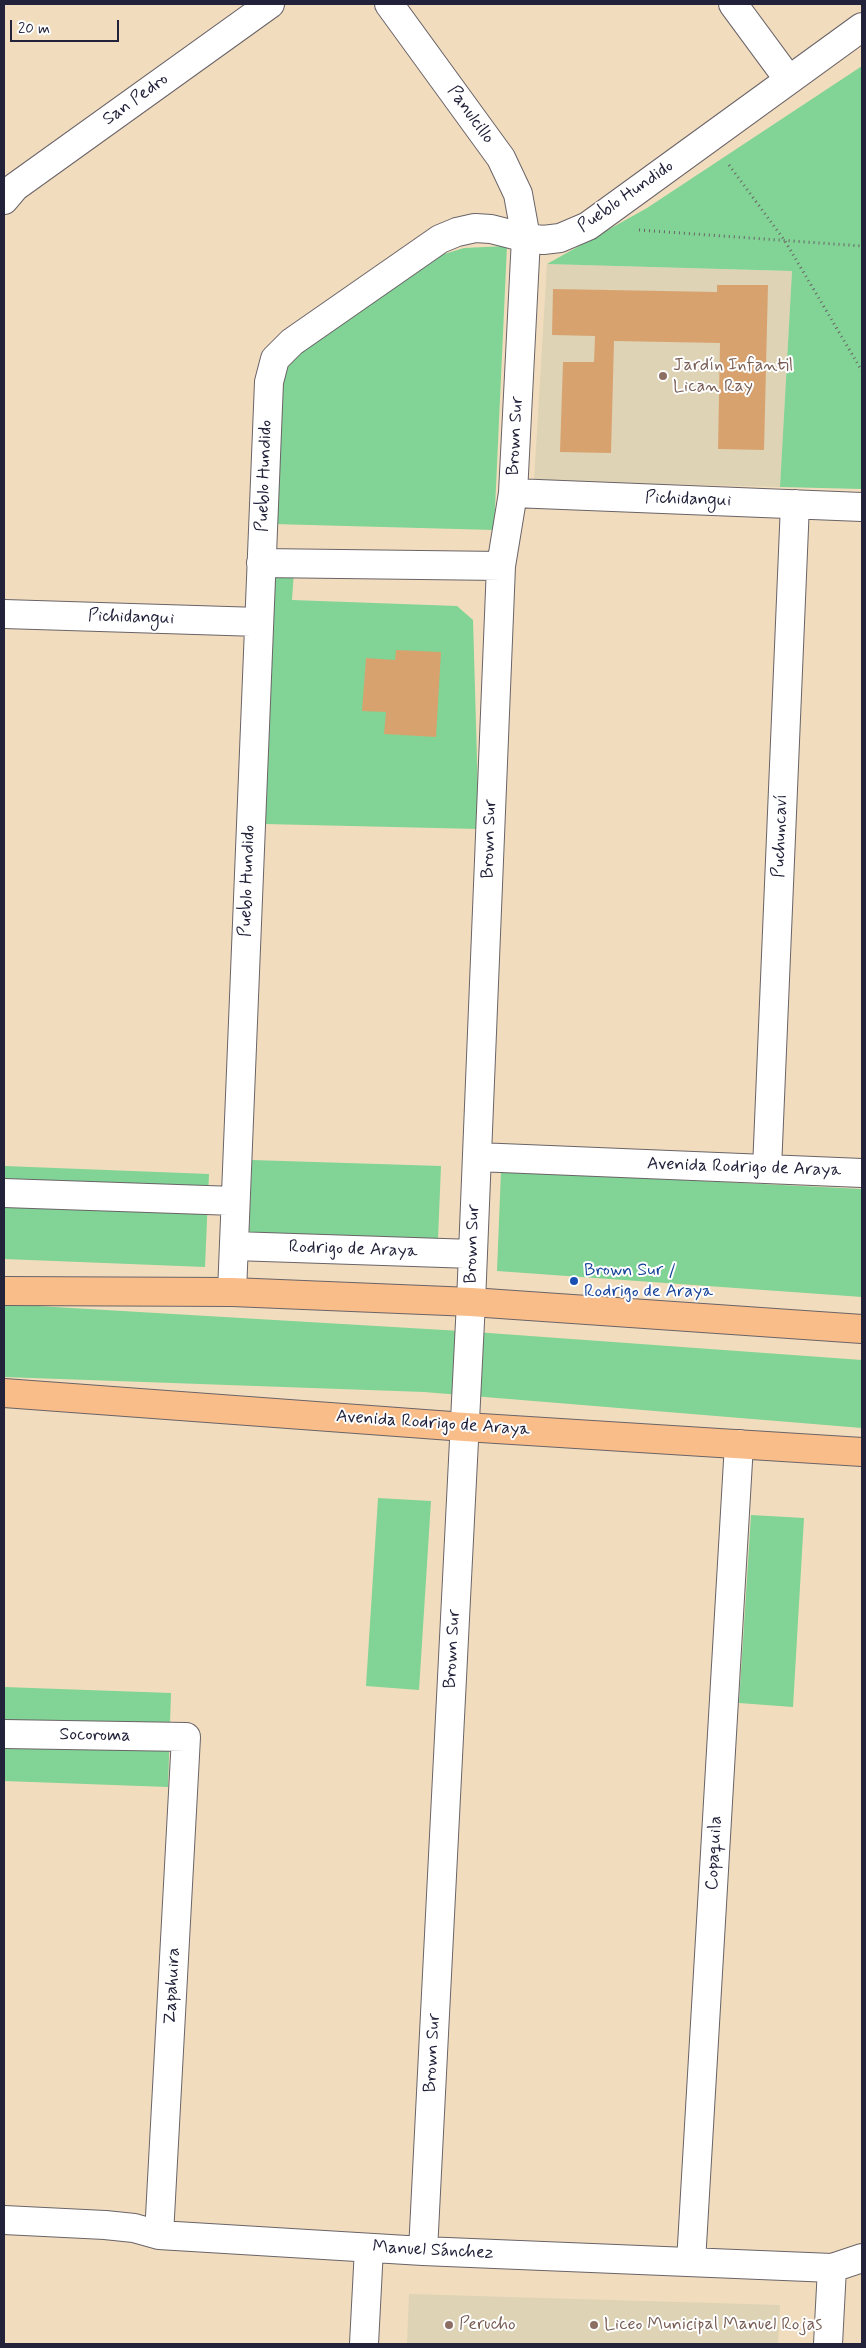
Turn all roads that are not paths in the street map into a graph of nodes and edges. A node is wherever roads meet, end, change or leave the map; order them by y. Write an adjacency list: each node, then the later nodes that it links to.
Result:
1 (270, 4): 6 (street, San Pedro)
2 (389, 4): 7 (street, Panulcillo)
3 (733, 4): 5 (street)
4 (862, 26): 5 (street, Pueblo Hundido)
5 (789, 80): 7 (street, Pueblo Hundido)
6 (4, 200)
7 (526, 238): 8 (street, Brown Sur); 11 (street, Pueblo Hundido)
8 (513, 493): 9 (street, Pichidangui); 12 (street, Brown Sur)
9 (795, 504): 10 (street, Pichidangui); 16 (street, Puchuncaví)
10 (862, 507)
11 (261, 563): 12 (street); 14 (street, Pueblo Hundido)
12 (501, 566): 15 (street, Brown Sur)
13 (4, 614): 14 (street, Pichidangui)
14 (259, 622): 19 (street, Pueblo Hundido)
15 (477, 1157): 16 (street, Avenida Rodrigo de Araya); 21 (street, Brown Sur)
16 (766, 1169): 17 (street, Avenida Rodrigo de Araya)
17 (862, 1173)
18 (4, 1193): 19 (street)
19 (235, 1201): 20 (street, Pueblo Hundido)
20 (234, 1246): 21 (street, Rodrigo de Araya); 23 (street, Pueblo Hundido)
21 (473, 1254): 24 (street, Brown Sur)
22 (4, 1291): 23 (main road)
23 (232, 1292): 24 (main road)
24 (471, 1302): 25 (main road); 27 (street, Brown Sur)
25 (862, 1329)
26 (4, 1394): 27 (main road, Avenida Rodrigo de Araya)
27 (464, 1427): 28 (main road, Avenida Rodrigo de Araya); 35 (street, Brown Sur)
28 (739, 1444): 29 (main road, Avenida Rodrigo de Araya); 37 (street, Copaquila)
29 (862, 1452)
30 (4, 1734): 31 (street, Socoroma)
31 (186, 1737): 33 (street, Zapahuira)
32 (4, 2220): 33 (street, Manuel Sánchez)
33 (160, 2236): 34 (street, Manuel Sánchez)
34 (369, 2248): 35 (street, Manuel Sánchez); 39 (street)
35 (423, 2250): 37 (street, Manuel Sánchez)
36 (862, 2258): 38 (street, Manuel Sánchez)
37 (691, 2262): 38 (street, Manuel Sánchez)
38 (832, 2268): 40 (street)
39 (364, 2344)
40 (828, 2344)

